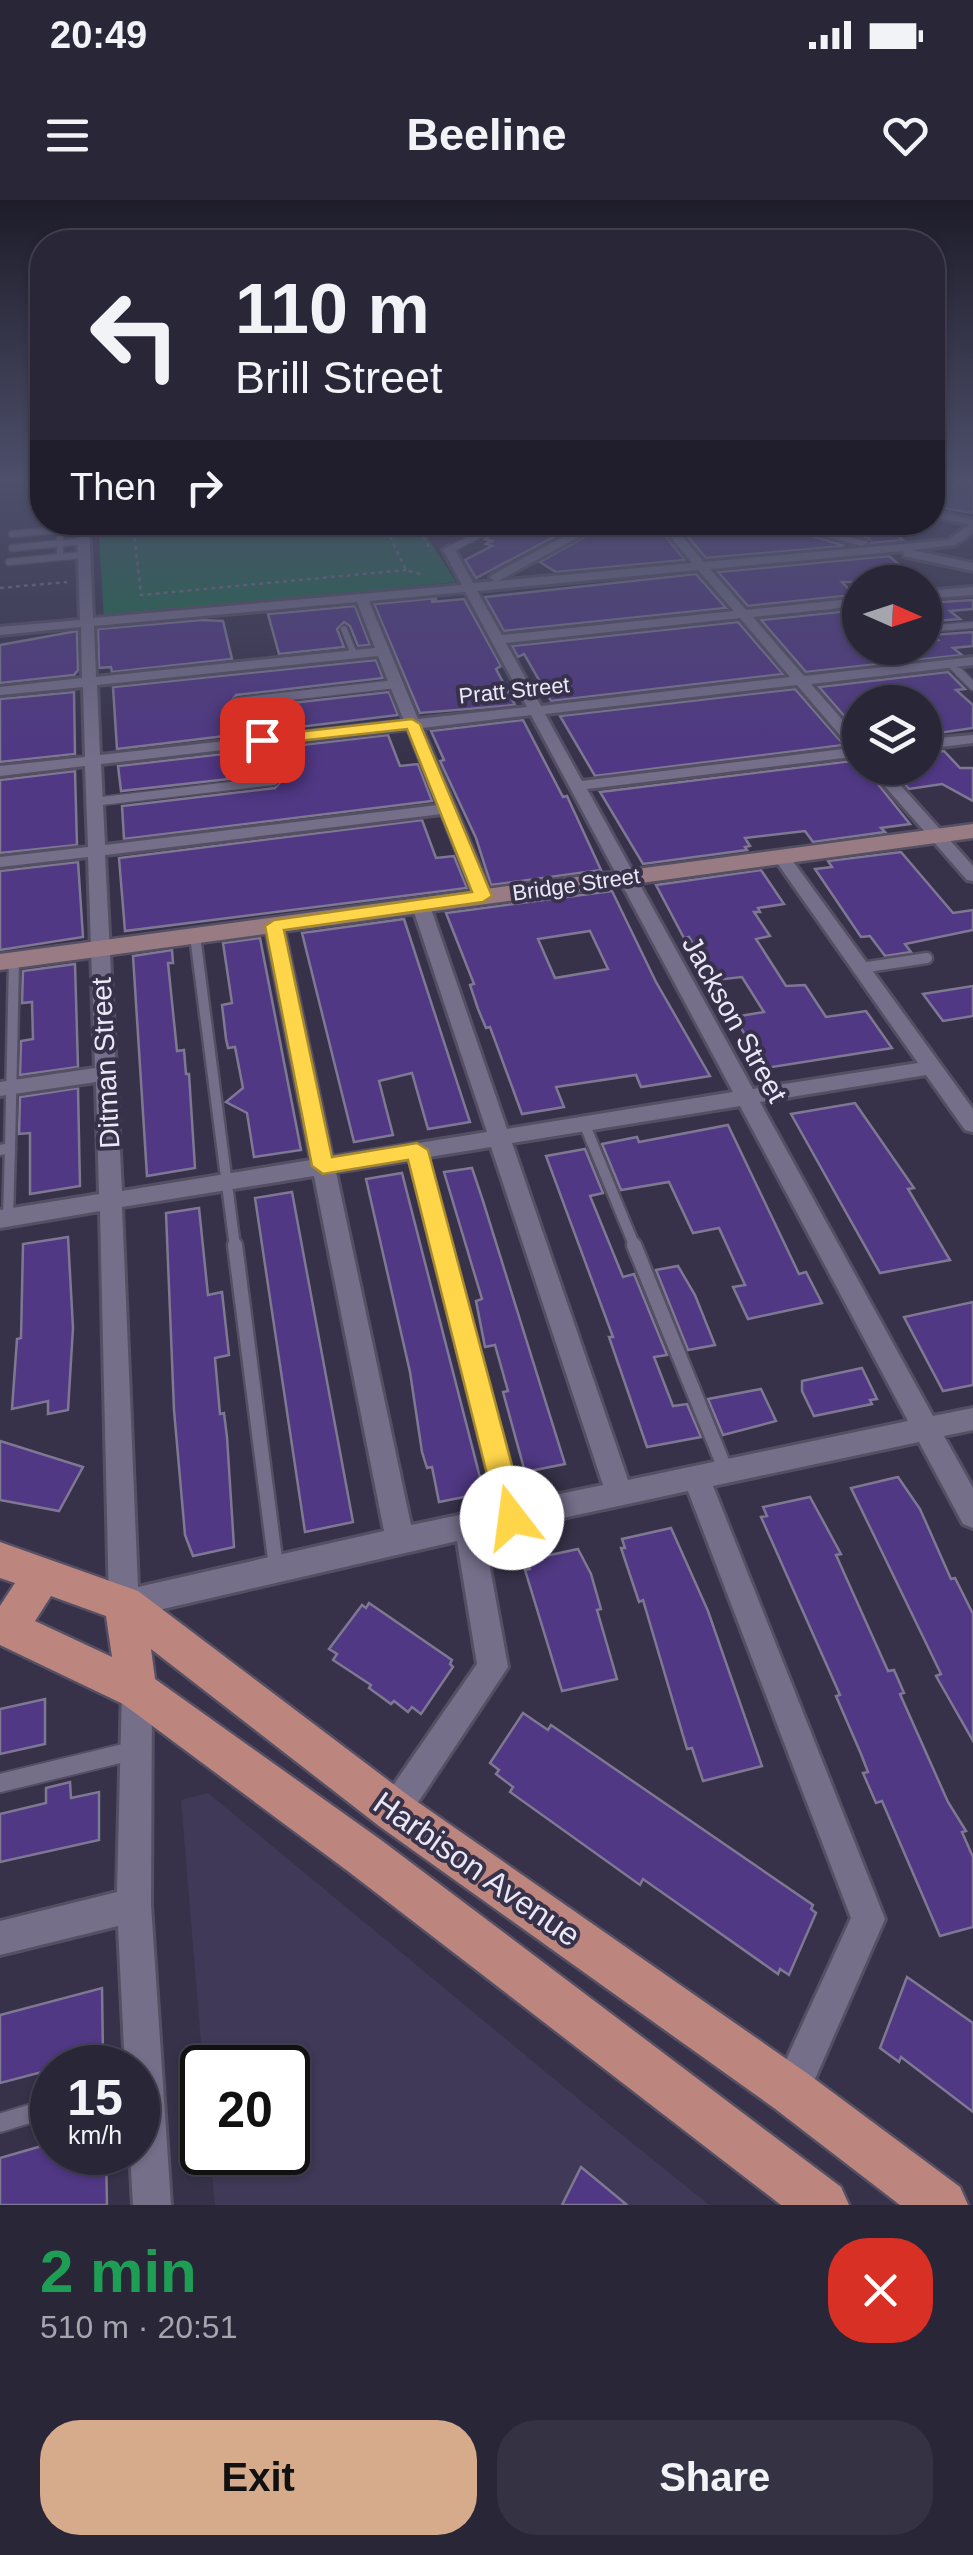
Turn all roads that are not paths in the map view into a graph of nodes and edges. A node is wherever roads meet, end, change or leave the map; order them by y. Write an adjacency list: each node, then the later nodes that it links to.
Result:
1 (85, 575): 12 (street, Ditman Street)
2 (462, 575): 6 (street, Jackson Street)
3 (503, 575): 6 (street)
4 (604, 575): 6 (street)
5 (708, 575): 11 (street)
6 (469, 588): 9 (street); 17 (street, Jackson Street)
7 (973, 590): 8 (street)
8 (942, 594)
9 (361, 598): 12 (street); 18 (street)
10 (842, 604): 11 (street)
11 (742, 614): 17 (street); 22 (street)
12 (87, 623): 16 (street); 23 (street, Ditman Street)
13 (973, 625): 14 (lane)
14 (942, 628)
15 (344, 630): 19 (lane)
16 (0, 631)
17 (497, 640): 28 (street, Jackson Street)
18 (382, 651): 19 (street); 24 (street)
19 (354, 654): 23 (street)
20 (973, 660): 21 (street, Pratt Street)
21 (949, 663): 22 (street, Pratt Street); 25 (lane)
22 (800, 680): 28 (street, Pratt Street); 30 (street)
23 (87, 682): 26 (street); 34 (street, Ditman Street)
24 (396, 684): 27 (lane); 29 (street)
25 (973, 686)
26 (0, 691)
27 (237, 702)
28 (535, 710): 29 (street, Pratt Street); 38 (street, Jackson Street)
29 (412, 724): 34 (street, Pratt Street); 40 (street)
30 (842, 729)
31 (973, 739): 32 (street)
32 (942, 742)
33 (842, 752): 38 (street)
34 (91, 760): 35 (street, Pratt Street); 39 (street, Ditman Street)
35 (0, 771)
36 (274, 781): 39 (lane)
37 (892, 785): 42 (street)
38 (577, 786): 47 (street, Jackson Street)
39 (93, 802): 43 (street, Ditman Street)
40 (447, 809): 43 (street); 48 (street)
41 (972, 832): 42 (main road, Bridge Street)
42 (938, 836): 44 (main road, Bridge Street); 46 (street)
43 (95, 850): 45 (street); 52 (street, Ditman Street)
44 (782, 857): 47 (main road, Bridge Street); 55 (street)
45 (0, 862)
46 (973, 876)
47 (626, 877): 48 (main road, Bridge Street); 60 (street, Jackson Street)
48 (483, 896): 49 (main road, Bridge Street)
49 (422, 906): 50 (main road, Bridge Street); 63 (street)
50 (274, 926): 51 (main road, Bridge Street); 66 (street)
51 (195, 936): 52 (main road, Bridge Street); 67 (lane)
52 (98, 950): 54 (main road, Bridge Street); 58 (street, Ditman Street)
53 (926, 958): 55 (lane)
54 (7, 962): 56 (lane)
55 (861, 968): 57 (street)
56 (6, 1031): 59 (lane)
57 (932, 1067): 60 (street); 62 (street)
58 (105, 1074): 59 (street); 68 (street, Ditman Street)
59 (5, 1089): 64 (lane)
60 (745, 1096): 61 (street); 71 (street, Jackson Street)
61 (584, 1123): 63 (street); 72 (lane)
62 (973, 1125)
63 (499, 1137): 65 (street); 73 (street)
64 (5, 1149): 69 (lane)
65 (417, 1150): 66 (street); 75 (lane)
66 (323, 1166): 67 (street); 77 (street)
67 (227, 1181): 68 (street); 79 (lane)
68 (113, 1199): 69 (street); 81 (street, Ditman Street)
69 (4, 1218)
70 (973, 1419): 71 (street)
71 (927, 1429): 72 (street); 74 (street, Jackson Street)
72 (712, 1476): 73 (street); 90 (street)
73 (619, 1493): 75 (street)
74 (973, 1515)
75 (512, 1518): 76 (street)
76 (470, 1528): 77 (street); 86 (street)
77 (400, 1540): 79 (street)
78 (0, 1560): 80 (main road, Harbison Avenue)
79 (277, 1569): 81 (street)
80 (44, 1573): 81 (main road, Harbison Avenue); 82 (main road)
81 (124, 1604): 83 (main road); 86 (main road, Harbison Avenue)
82 (3, 1627): 83 (main road, Harbison Avenue)
83 (137, 1690): 84 (street); 95 (main road, Harbison Avenue)
84 (136, 1750): 85 (lane); 87 (street)
85 (0, 1783)
86 (394, 1810): 90 (main road, Harbison Avenue)
87 (134, 1905): 88 (street); 89 (street)
88 (0, 1938)
89 (140, 2045)
90 (791, 2091): 96 (main road, Harbison Avenue)
91 (30, 2114): 92 (lane)
92 (0, 2123)
93 (149, 2175): 94 (street)
94 (152, 2205)
95 (823, 2205)
96 (942, 2205)

